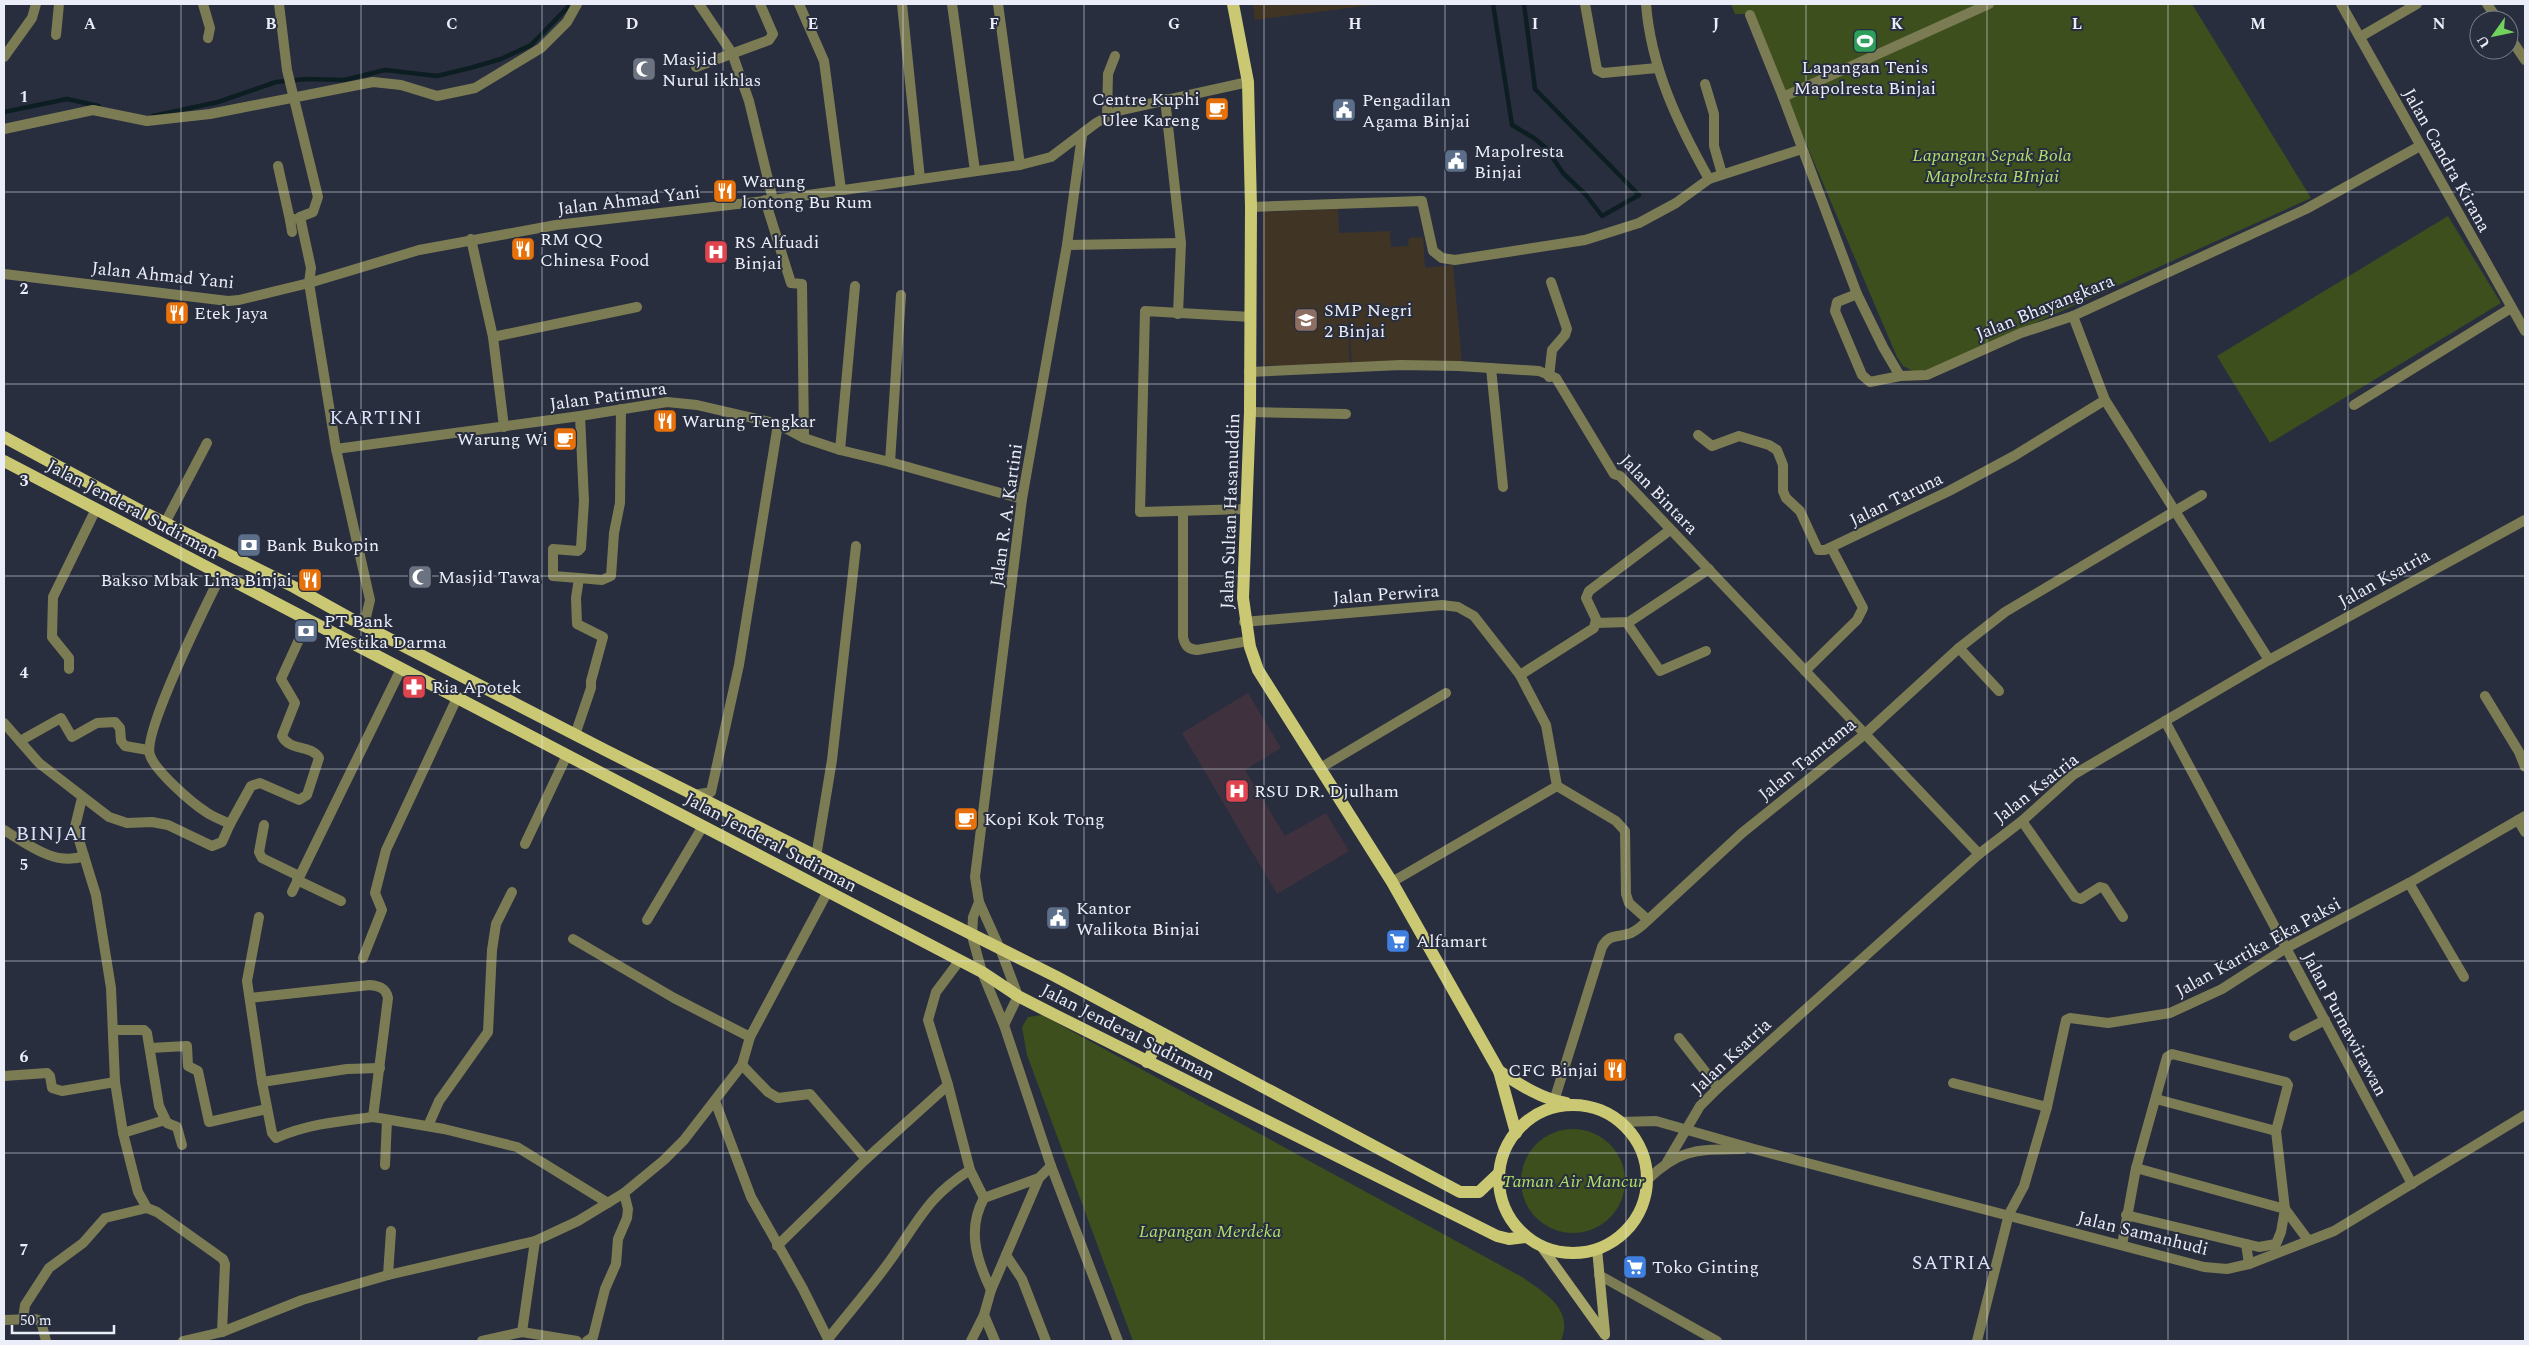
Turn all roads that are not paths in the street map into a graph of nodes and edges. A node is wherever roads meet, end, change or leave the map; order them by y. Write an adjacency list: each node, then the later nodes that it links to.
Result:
1 (36, 4): 24 (street)
2 (60, 4): 19 (street)
3 (203, 4): 21 (street)
4 (279, 4): 29 (street)
5 (577, 4): 29 (street)
6 (700, 4): 22 (street)
7 (760, 4): 22 (street)
8 (799, 4): 43 (street)
9 (902, 4): 41 (street)
10 (952, 4): 39 (street)
11 (998, 4): 37 (street)
12 (1233, 4): 27 (main road, Jalan Sultan Hasanuddin)
13 (1584, 4): 26 (street)
14 (1646, 4): 26 (street)
15 (1989, 4): 30 (street)
16 (2341, 4): 20 (street, Jalan Candra Kirana)
17 (2417, 4): 20 (street)
18 (1750, 15): 30 (street)
19 (56, 35)
20 (2360, 37): 35 (street, Jalan Candra Kirana)
21 (208, 38)
22 (732, 53): 25 (street); 44 (street)
23 (1115, 56): 32 (street)
24 (4, 57)
25 (696, 67)
26 (1658, 68): 42 (street)
27 (1248, 82): 31 (street, Jalan Ahmad Yani); 45 (main road, Jalan Sultan Hasanuddin)
28 (1706, 84): 40 (street)
29 (292, 92): 33 (street); 46 (street)
30 (1783, 97): 36 (street)
31 (1165, 99): 32 (street, Jalan Ahmad Yani); 49 (street)
32 (1107, 115): 34 (street, Jalan Ahmad Yani)
33 (4, 129)
34 (1082, 135): 37 (street, Jalan Ahmad Yani); 50 (street, Jalan R. A. Kartini)
35 (2420, 146): 58 (street, Jalan Candra Kirana); 60 (street, Jalan Bhayangkara)
36 (1802, 149): 40 (street); 55 (street)
37 (1020, 165): 39 (street, Jalan Ahmad Yani)
38 (278, 166): 46 (street)
39 (975, 171): 41 (street, Jalan Ahmad Yani)
40 (1722, 174): 42 (street)
41 (920, 178): 43 (street, Jalan Ahmad Yani)
42 (1709, 179): 45 (street)
43 (841, 190): 44 (street, Jalan Ahmad Yani)
44 (769, 200): 48 (street, Jalan Ahmad Yani); 78 (street)
45 (1251, 206): 61 (main road, Jalan Sultan Hasanuddin)
46 (295, 218): 47 (street); 53 (street)
47 (292, 232)
48 (472, 239): 53 (street, Jalan Ahmad Yani); 63 (street)
49 (1182, 243): 50 (street); 59 (street)
50 (1067, 244): 87 (street, Jalan R. A. Kartini)
51 (4, 274): 53 (street, Jalan Ahmad Yani)
52 (1551, 282): 67 (street)
53 (309, 283): 80 (street)
54 (855, 286): 81 (street)
55 (1857, 294): 66 (street); 66 (street, Jalan Bhayangkara)
56 (901, 295): 83 (street)
57 (637, 307): 63 (street)
58 (2511, 308): 62 (street, Jalan Candra Kirana); 69 (street)
59 (1178, 314): 61 (street); 90 (street)
60 (2072, 316): 66 (street, Jalan Bhayangkara); 68 (street)
61 (1251, 317): 65 (main road, Jalan Sultan Hasanuddin)
62 (2525, 331)
63 (493, 337): 75 (street)
64 (1491, 368): 65 (street, Jalan Bintara); 67 (street, Jalan Bintara); 85 (street)
65 (1249, 372): 71 (main road, Jalan Sultan Hasanuddin)
66 (1900, 376)
67 (1549, 377): 96 (street, Jalan Bintara)
68 (2105, 400): 92 (street); 98 (street, Jalan Taruna)
69 (2354, 405)
70 (621, 409): 73 (street, Jalan Patimura); 74 (street, Jalan Patimura); 101 (street)
71 (1250, 412): 72 (street); 89 (main road, Jalan Sultan Hasanuddin)
72 (1346, 414)
73 (580, 416): 75 (street, Jalan Patimura); 101 (street)
74 (778, 424): 78 (street, Jalan Patimura); 133 (street)
75 (504, 427): 80 (street, Jalan Patimura)
76 (1698, 435): 98 (street)
77 (7, 438): 84 (main road); 91 (main road, Jalan Jenderal Sudirman)
78 (804, 438): 81 (street, Jalan Patimura)
79 (207, 443): 94 (street)
80 (336, 449): 105 (street)
81 (840, 450): 83 (street, Jalan Patimura)
82 (4, 462): 84 (main road, Jalan Jenderal Sudirman)
83 (890, 462): 87 (street, Jalan Patimura)
84 (23, 471): 88 (main road, Jalan Jenderal Sudirman)
85 (1503, 487)
86 (2202, 495): 92 (street, Jalan Tamtama)
87 (1022, 499): 153 (street, Jalan R. A. Kartini)
88 (96, 509): 95 (main road, Jalan Jenderal Sudirman); 113 (street)
89 (1247, 509): 90 (street); 106 (main road, Jalan Sultan Hasanuddin)
90 (1183, 511): 109 (street)
91 (143, 512): 94 (main road, Jalan Jenderal Sudirman); 95 (main road)
92 (2174, 512): 110 (street, Jalan Tamtama); 112 (street)
93 (2525, 520): 112 (street, Jalan Ksatria)
94 (165, 523): 102 (main road, Jalan Jenderal Sudirman)
95 (134, 529): 100 (main road, Jalan Jenderal Sudirman)
96 (1670, 530): 99 (street, Jalan Bintara); 108 (street)
97 (856, 546): 145 (street)
98 (1832, 548): 115 (street)
99 (1709, 569): 107 (street); 115 (street, Jalan Bintara)
100 (221, 574): 103 (main road, Jalan Jenderal Sudirman); 126 (street)
101 (579, 578): 124 (street)
102 (294, 587): 103 (main road); 105 (main road, Jalan Jenderal Sudirman)
103 (284, 608): 104 (main road, Jalan Jenderal Sudirman)
104 (308, 620): 114 (main road, Jalan Jenderal Sudirman); 137 (street)
105 (355, 621): 124 (main road, Jalan Jenderal Sudirman)
106 (1244, 622): 109 (main road, Jalan Sultan Hasanuddin); 116 (street, Jalan Perwira)
107 (1629, 622): 108 (street); 111 (street)
108 (1596, 623): 116 (street)
109 (1248, 640): 130 (main road, Jalan Sultan Hasanuddin)
110 (1959, 648): 117 (street); 123 (street, Jalan Tamtama)
111 (1706, 651)
112 (2269, 660): 121 (street, Jalan Ksatria)
113 (69, 669)
114 (401, 669): 120 (main road, Jalan Jenderal Sudirman); 146 (street)
115 (1805, 671): 123 (street, Jalan Bintara)
116 (1520, 675): 132 (street, Jalan Perwira)
117 (1999, 691)
118 (1446, 693): 130 (street)
119 (2485, 696): 129 (street)
120 (457, 698): 128 (main road, Jalan Jenderal Sudirman); 162 (street)
121 (2165, 721): 136 (street, Jalan Ksatria); 160 (street, Jalan Purnawirawan)
122 (4, 722): 125 (street)
123 (1865, 734): 143 (street, Jalan Bintara); 157 (street, Jalan Tamtama)
124 (575, 735): 127 (main road, Jalan Jenderal Sudirman)
125 (20, 741): 126 (street); 134 (street)
126 (148, 750): 137 (street)
127 (605, 750): 131 (main road); 133 (main road, Jalan Jenderal Sudirman)
128 (567, 755): 131 (main road, Jalan Jenderal Sudirman); 142 (street)
129 (2525, 766)
130 (1322, 767): 147 (main road, Jalan Sultan Hasanuddin)
131 (597, 771): 139 (main road, Jalan Jenderal Sudirman)
132 (1557, 786): 147 (street); 157 (street)
133 (694, 796): 145 (main road, Jalan Jenderal Sudirman)
134 (82, 798): 137 (street); 144 (street)
135 (2522, 818): 141 (street); 148 (street, Jalan Kartika Eka Paksi)
136 (2022, 821): 143 (street, Jalan Ksatria); 155 (street)
137 (230, 824)
138 (264, 826): 146 (street)
139 (703, 826): 151 (main road, Jalan Jenderal Sudirman); 156 (street)
140 (4, 830): 144 (street)
141 (2525, 832)
142 (525, 844)
143 (1979, 854): 185 (street, Jalan Ksatria)
144 (84, 856): 170 (street)
145 (816, 857): 158 (main road, Jalan Jenderal Sudirman)
146 (298, 878): 149 (street); 152 (street)
147 (1392, 882): 179 (main road, Jalan Sultan Hasanuddin)
148 (2409, 884): 160 (street, Jalan Kartika Eka Paksi); 165 (street)
149 (292, 892)
150 (512, 892): 197 (street)
151 (828, 892): 163 (main road, Jalan Jenderal Sudirman); 173 (street)
152 (341, 901)
153 (979, 902): 158 (street, Jalan R. A. Kartini); 161 (street, Jalan R. A. Kartini)
154 (259, 917): 167 (street)
155 (2123, 918)
156 (647, 920)
157 (1648, 920): 188 (street, Jalan Tamtama)
158 (972, 936): 161 (main road, Jalan Jenderal Sudirman); 164 (street, Jalan R. A. Kartini)
159 (573, 939): 173 (street)
160 (2286, 948): 168 (street, Jalan Purnawirawan); 190 (street, Jalan Kartika Eka Paksi)
161 (1002, 951): 166 (street, Jalan R. A. Kartini); 171 (main road, Jalan Jenderal Sudirman)
162 (363, 958)
163 (960, 960): 164 (main road, Jalan Jenderal Sudirman); 184 (street)
164 (982, 972): 166 (main road, Jalan Jenderal Sudirman); 169 (street, Jalan R. A. Kartini)
165 (2464, 977)
166 (1018, 996): 169 (street); 176 (main road, Jalan Jenderal Sudirman)
167 (250, 998): 178 (street); 182 (street)
168 (2325, 1020): 172 (street); 213 (street, Jalan Purnawirawan)
169 (1004, 1025): 207 (street, Jalan R. A. Kartini)
170 (113, 1030): 175 (street); 181 (street)
171 (1163, 1034): 176 (main road); 210 (main road, Jalan Jenderal Sudirman)
172 (2294, 1036)
173 (750, 1037): 177 (street)
174 (1679, 1038): 185 (street)
175 (150, 1048): 191 (street); 194 (street)
176 (1147, 1062): 222 (main road, Jalan Jenderal Sudirman)
177 (742, 1065): 187 (street); 204 (street)
178 (380, 1068): 182 (street); 193 (street)
179 (1499, 1071): 188 (main road, Jalan Sultan Hasanuddin); 201 (main road, Jalan Sultan Hasanuddin)
180 (4, 1076): 181 (street)
181 (115, 1082): 199 (street)
182 (262, 1082): 191 (street)
183 (1953, 1083): 190 (street)
184 (948, 1085): 204 (street); 209 (street)
185 (1718, 1088): 198 (street, Jalan Ksatria)
186 (2156, 1099): 200 (street); 200 (street); 208 (street)
187 (714, 1101): 214 (street); 227 (street)
188 (1554, 1101): 189 (main road, Jalan Sultan Hasanuddin)
189 (1580, 1106): 196 (main road); 201 (main road)
190 (2047, 1107): 219 (street, Jalan Kartika Eka Paksi)
191 (267, 1109): 193 (street)
192 (2525, 1115): 213 (street, Jalan Samanhudi)
193 (373, 1117): 195 (street)
194 (165, 1120): 199 (street); 202 (street)
195 (386, 1120): 197 (street); 206 (street)
196 (1619, 1122): 198 (street, Jalan Samanhudi); 212 (main road)
197 (428, 1126): 216 (street)
198 (1685, 1128): 203 (street, Jalan Samanhudi); 205 (street, Jalan Ksatria)
199 (123, 1132): 217 (street)
200 (2276, 1132): 218 (street)
201 (1516, 1133): 210 (main road)
202 (182, 1145)
203 (1754, 1149): 205 (street, Jalan Samanhudi); 219 (street, Jalan Samanhudi)
204 (866, 1159): 227 (street)
205 (1667, 1162): 212 (street, Jalan Samanhudi)
206 (385, 1165)
207 (1051, 1166): 211 (street); 252 (street, Jalan R. A. Kartini)
208 (2136, 1168): 218 (street); 220 (street)
209 (970, 1170): 215 (street); 243 (street)
210 (1499, 1173): 222 (main road)
211 (1039, 1178): 215 (street); 230 (street)
212 (1648, 1179): 229 (main road)
213 (2412, 1184): 223 (street, Jalan Samanhudi)
214 (624, 1193): 216 (street); 248 (street)
215 (984, 1198): 234 (street)
216 (608, 1203): 224 (street)
217 (147, 1208): 237 (street); 238 (street)
218 (2285, 1209): 223 (street); 225 (street)
219 (2009, 1214): 226 (street, Jalan Samanhudi); 254 (street, Jalan Kartika Eka Paksi)
220 (2126, 1215): 225 (street); 226 (street)
221 (391, 1231): 232 (street)
222 (1526, 1238): 228 (main road)
223 (2308, 1240): 231 (street, Jalan Samanhudi)
224 (535, 1241): 232 (street); 239 (street)
225 (2246, 1244): 231 (street)
226 (2122, 1245): 231 (street, Jalan Samanhudi)
227 (777, 1246): 243 (street)
228 (1541, 1246): 229 (main road); 240 (main road)
229 (1597, 1249): 233 (main road)
230 (1006, 1255): 234 (street); 251 (street)
231 (2249, 1264)
232 (388, 1275): 238 (street)
233 (1599, 1275): 240 (main road); 253 (street)
234 (990, 1290): 235 (street)
235 (984, 1315): 249 (street); 250 (street)
236 (4, 1320): 237 (street)
237 (23, 1320): 244 (street)
238 (222, 1332): 245 (street)
239 (522, 1332): 241 (street); 242 (street)
240 (1606, 1338)
241 (497, 1340): 246 (street)
242 (555, 1340): 247 (street)
243 (829, 1340)
244 (46, 1341)
245 (186, 1341)
246 (482, 1341)
247 (576, 1341)
248 (587, 1341)
249 (971, 1341)
250 (995, 1341)
251 (1046, 1341)
252 (1118, 1341)
253 (1717, 1341)
254 (1977, 1341)

